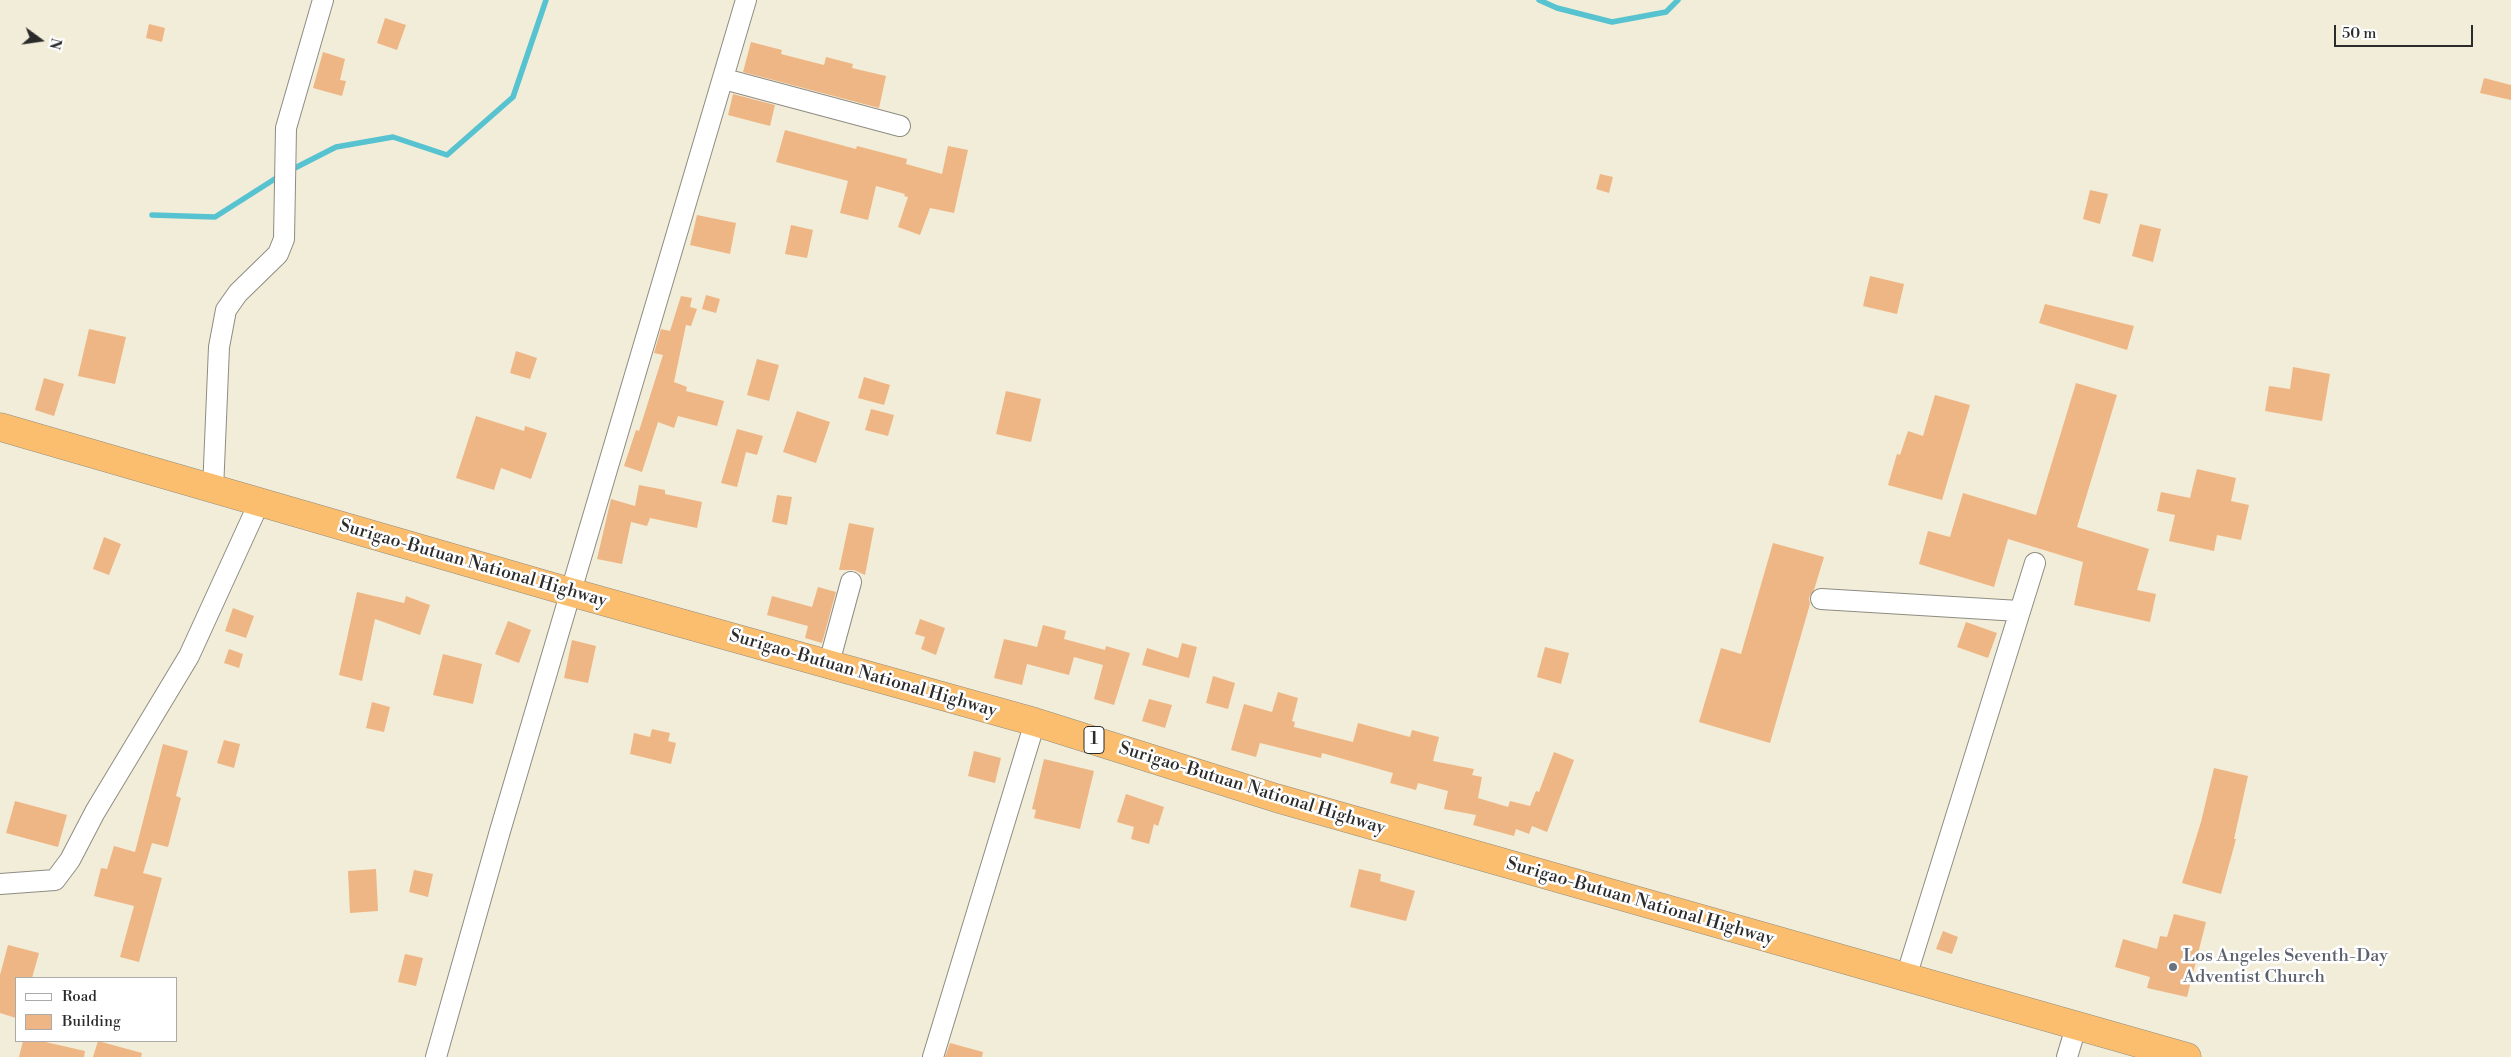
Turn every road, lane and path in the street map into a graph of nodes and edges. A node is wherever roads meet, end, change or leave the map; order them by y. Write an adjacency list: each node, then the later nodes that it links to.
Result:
1 (323, 0): 6 (street)
2 (746, 0): 3 (street)
3 (724, 79): 4 (street); 10 (street)
4 (900, 126)
5 (0, 427): 6 (highway, Surigao-Butuan National Highway / 1)
6 (213, 490): 7 (highway, Surigao-Butuan National Highway / 1)
7 (259, 503): 10 (highway, Surigao-Butuan National Highway / 1); 15 (street)
8 (2035, 563): 12 (street)
9 (851, 582): 13 (street)
10 (570, 592): 13 (highway, Surigao-Butuan National Highway / 1); 19 (street)
11 (1821, 599): 12 (street)
12 (2019, 611): 16 (street)
13 (829, 664): 14 (highway, Surigao-Butuan National Highway / 1)
14 (1035, 722): 16 (highway, Surigao-Butuan National Highway / 1); 20 (street)
15 (0, 884)
16 (1906, 977): 17 (highway, Surigao-Butuan National Highway / 1)
17 (2076, 1027): 18 (highway, Surigao-Butuan National Highway / 1); 21 (street)
18 (2133, 1049): 22 (highway, Surigao-Butuan National Highway / 1)
19 (436, 1057)
20 (933, 1057)
21 (2067, 1057)
22 (2187, 1057)

